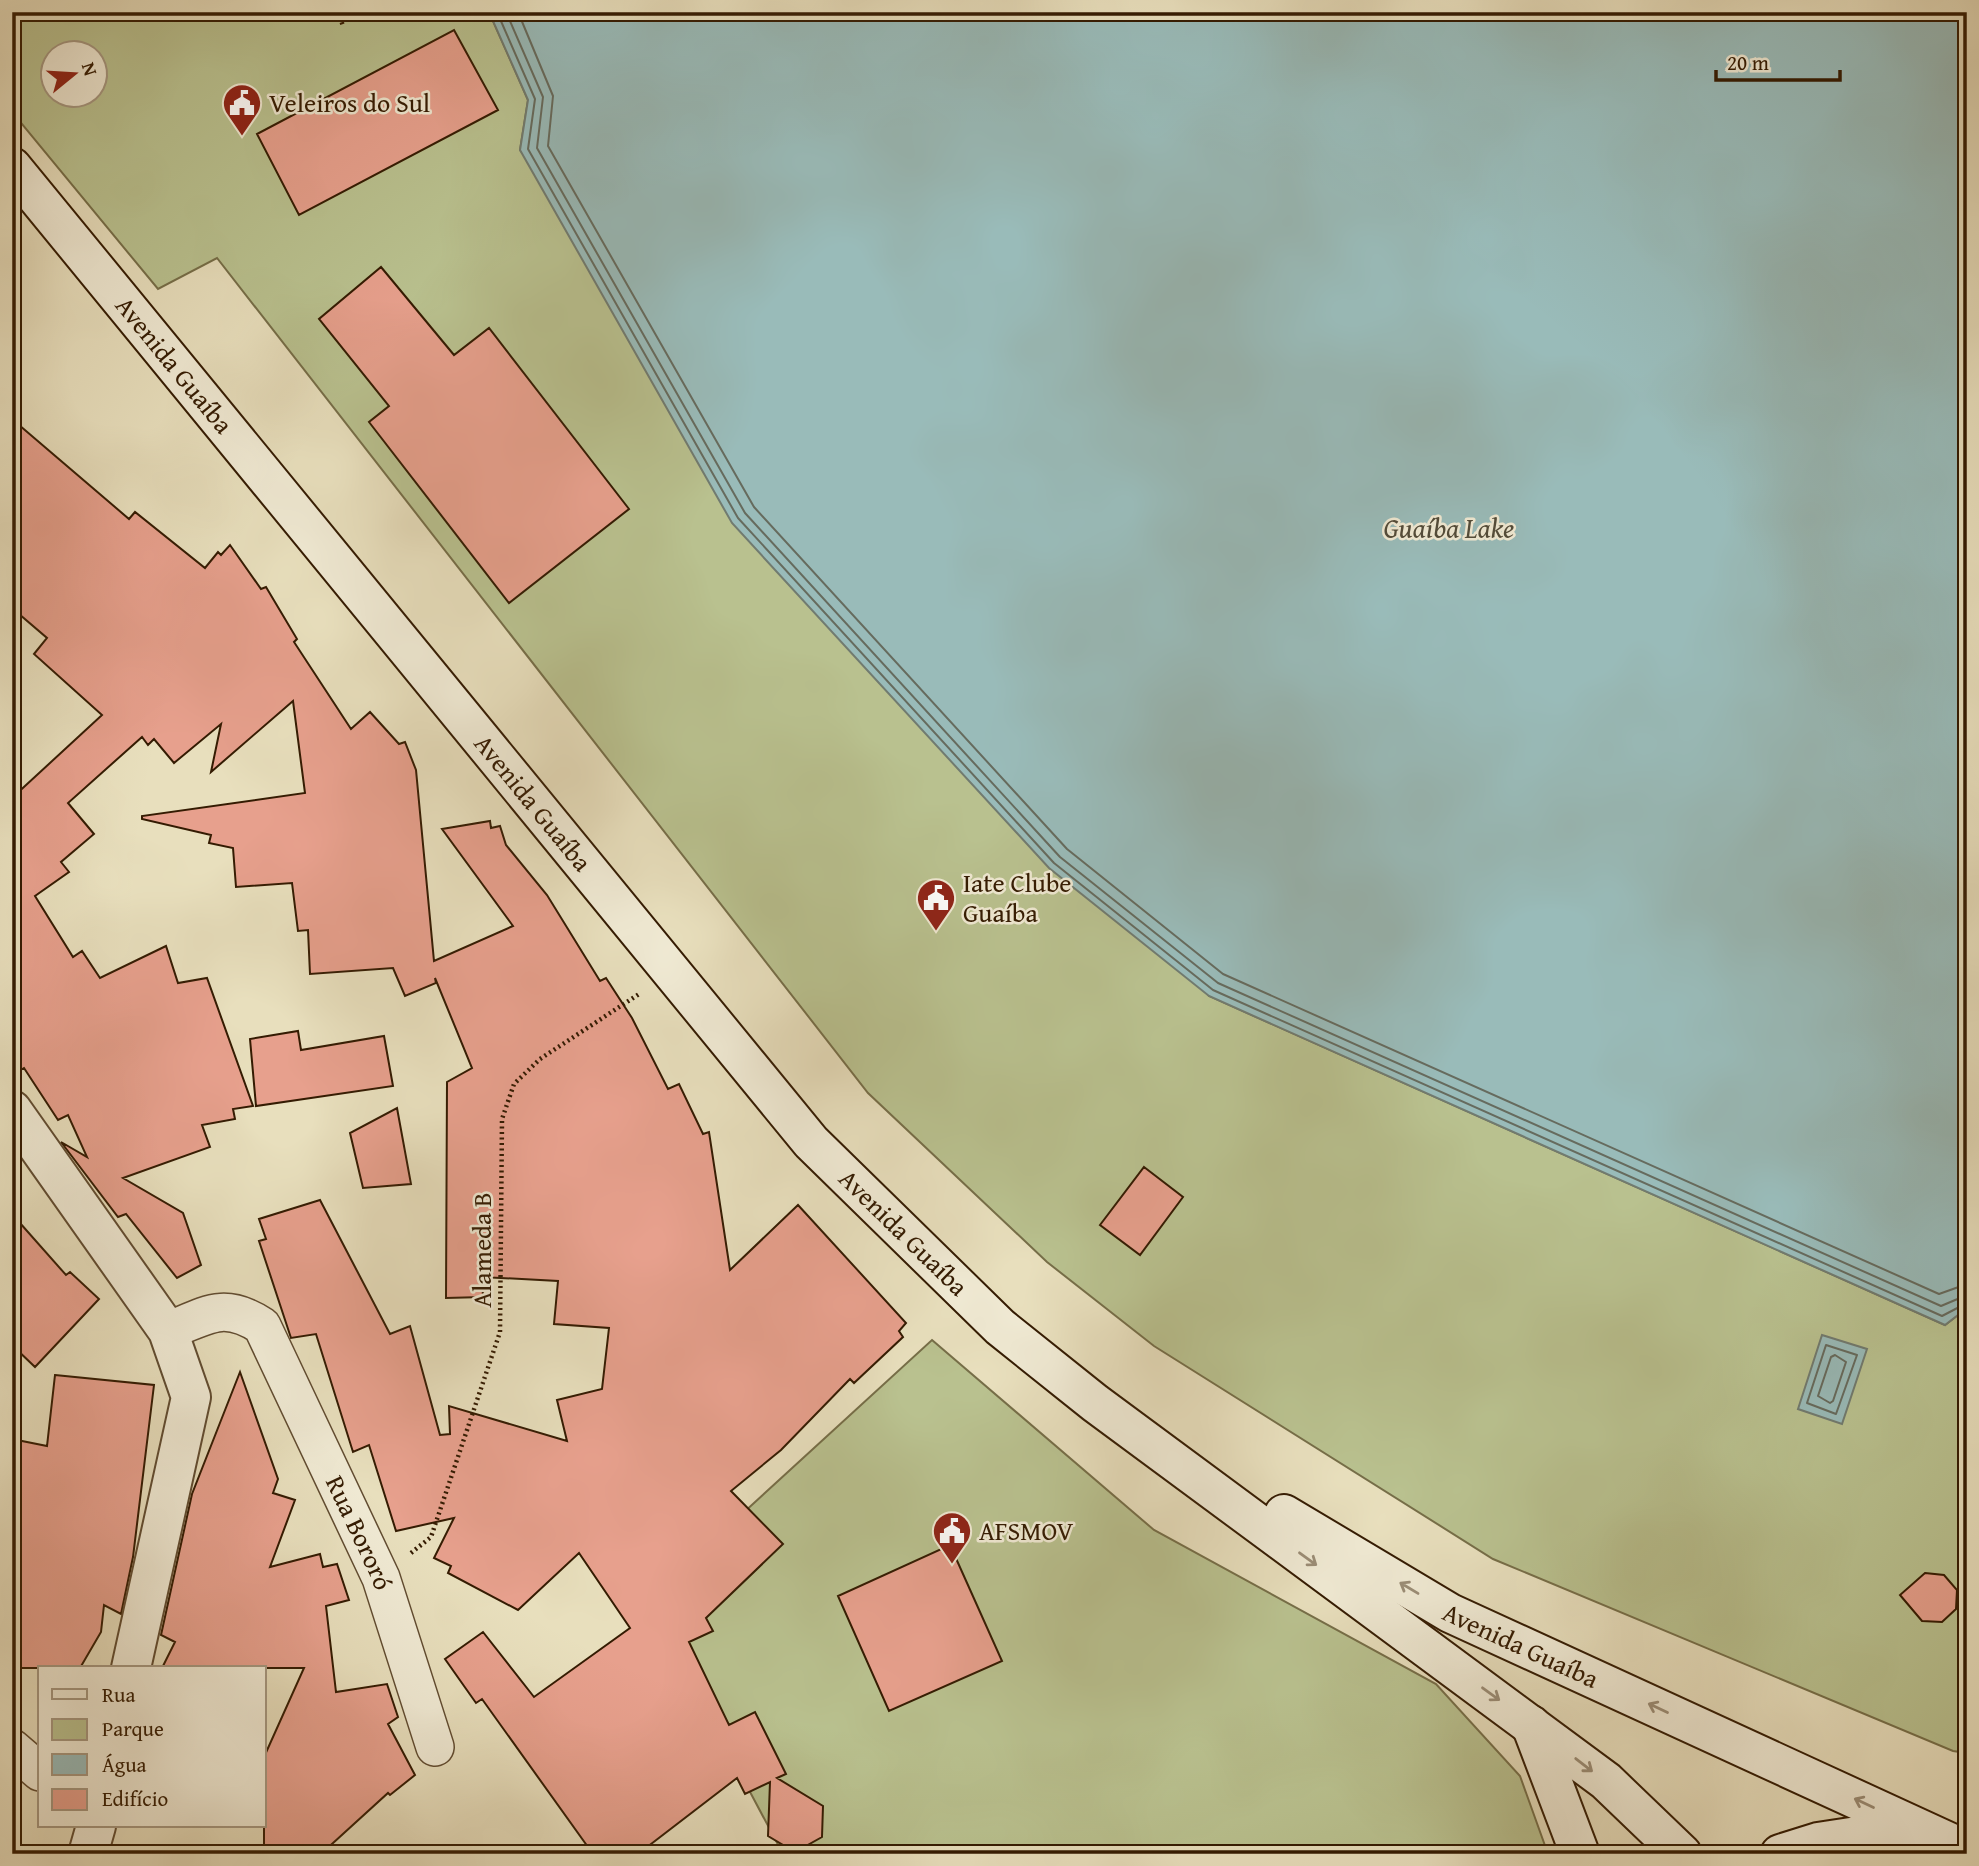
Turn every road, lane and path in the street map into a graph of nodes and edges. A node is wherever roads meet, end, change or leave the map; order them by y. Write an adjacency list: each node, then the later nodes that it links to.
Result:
1 (338, 12): 2 (path)
2 (343, 26)
3 (12, 167): 4 (main road, Avenida Guaíba)
4 (672, 972): 7 (main road, Avenida Guaíba); 8 (path, Alameda B)
5 (12, 1111): 6 (main road)
6 (168, 1331): 8 (street, Rua Bororó); 9 (main road)
7 (1095, 1403): 10 (main road, Avenida Guaíba, one-way to 10); 15 (main road, Avenida Guaíba, one-way to 7)
8 (381, 1578): 11 (street, Rua Bororó)
9 (131, 1666)
10 (1530, 1723): 17 (main road); 18 (main road, Avenida Guaíba, one-way to 18)
11 (435, 1747)
12 (12, 1748): 13 (street)
13 (38, 1770)
14 (95, 1828): 16 (main road)
15 (1960, 1848): 19 (main road)
16 (88, 1854)
17 (1580, 1854)
18 (1682, 1854)
19 (1780, 1854)

